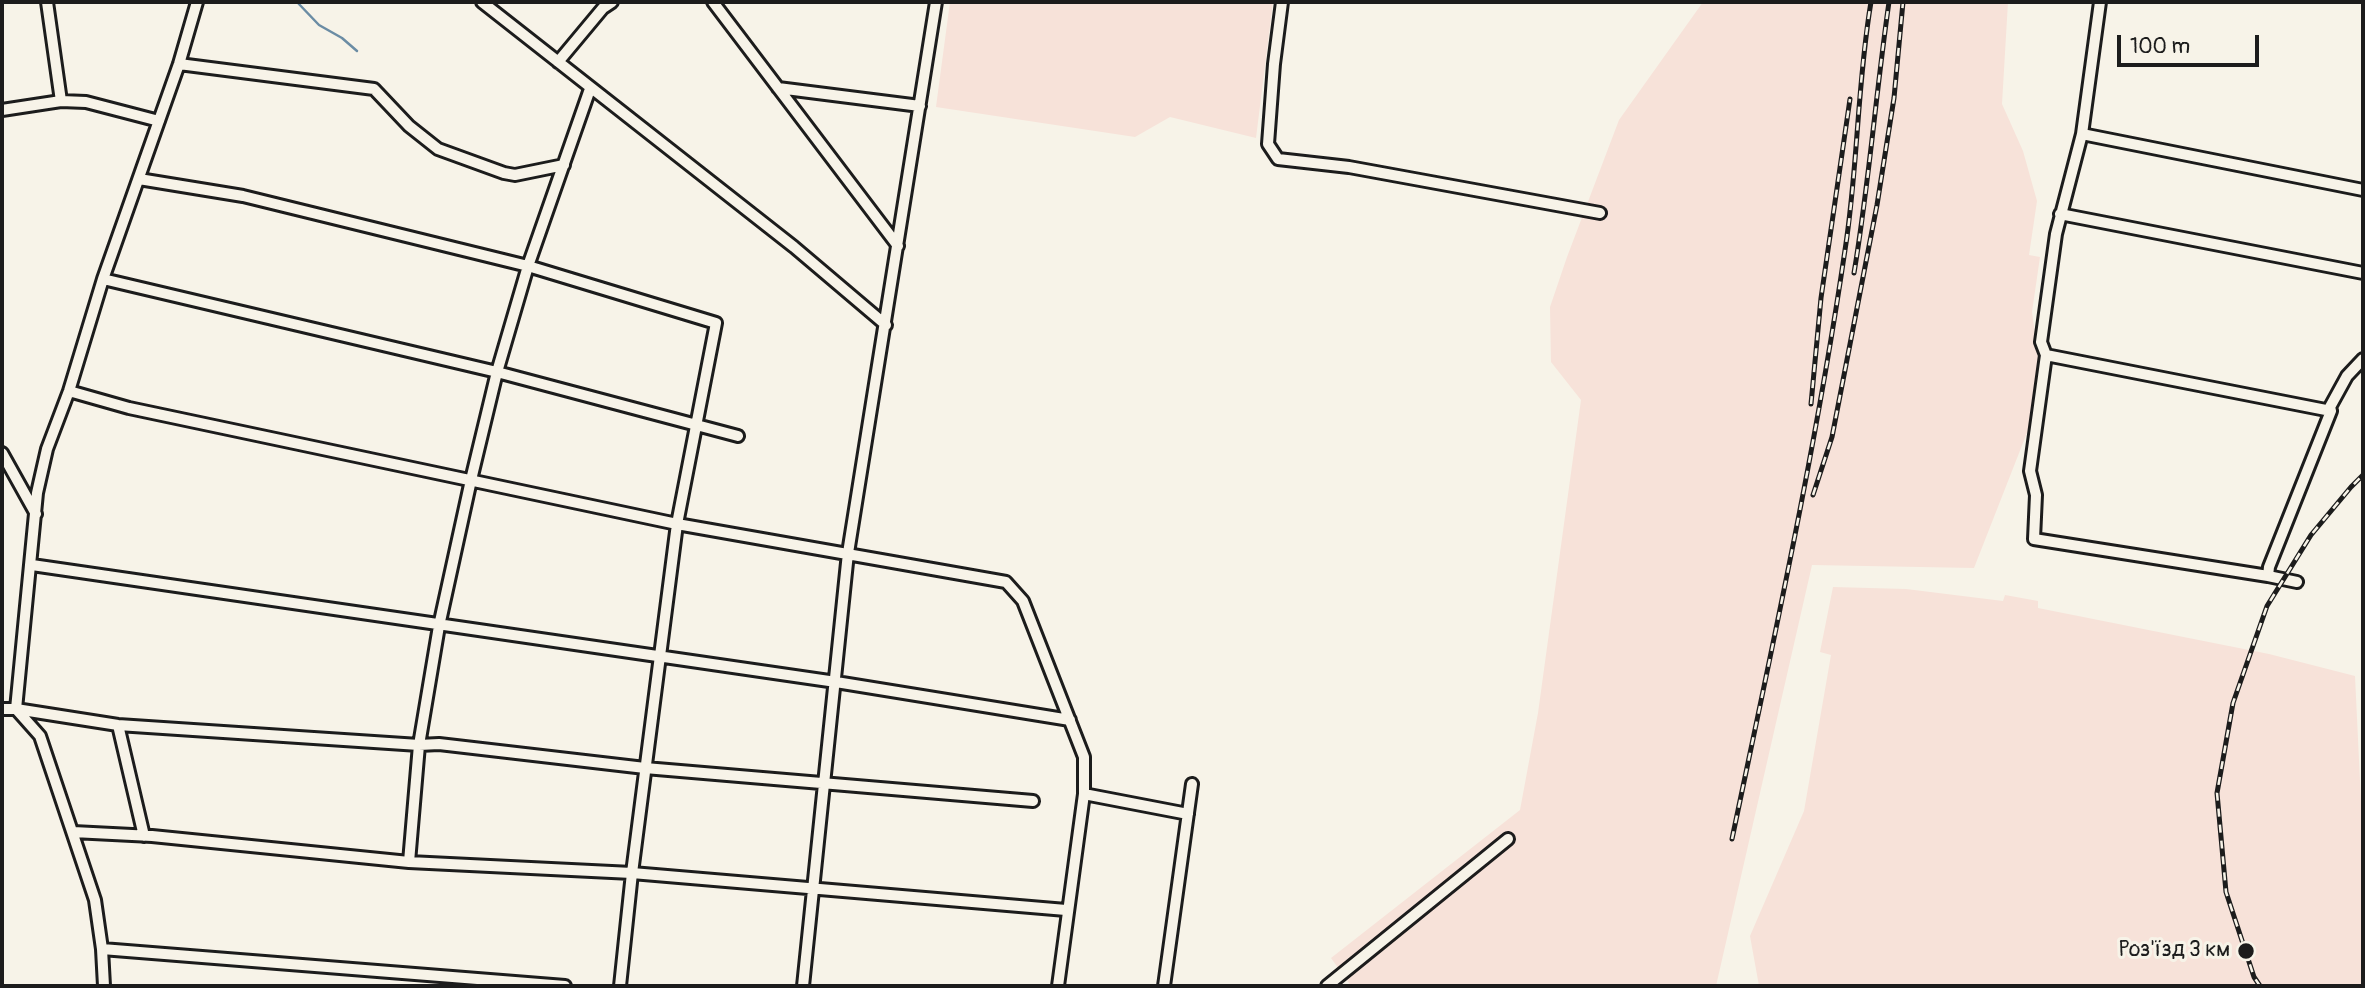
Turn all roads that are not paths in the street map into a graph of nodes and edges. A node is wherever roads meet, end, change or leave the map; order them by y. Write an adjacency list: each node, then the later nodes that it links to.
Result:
1 (47, 2): 13 (street)
2 (197, 2): 10 (street)
3 (482, 2): 9 (street)
4 (713, 2): 11 (street)
5 (936, 2): 14 (street)
6 (1282, 2): 21 (street)
7 (2100, 2): 17 (street)
8 (605, 4): 9 (street)
9 (558, 62): 12 (street)
10 (179, 64): 16 (street); 18 (street)
11 (778, 88): 14 (street); 23 (street)
12 (590, 89): 18 (street); 27 (street)
13 (61, 101): 15 (street); 16 (street)
14 (920, 106): 23 (street)
15 (2, 110)
16 (159, 121): 19 (street)
17 (2081, 134): 20 (street); 22 (street)
18 (564, 165): 24 (street)
19 (139, 179): 24 (street); 26 (street)
20 (2363, 190)
21 (1600, 213)
22 (2060, 214): 25 (street); 28 (street)
23 (898, 247): 27 (street)
24 (528, 266): 30 (street); 33 (street)
25 (2363, 273)
26 (103, 279): 30 (street); 31 (street)
27 (886, 325): 39 (street)
28 (2046, 355): 32 (street); 41 (street)
29 (2363, 359): 32 (street)
30 (497, 372): 33 (street); 36 (street)
31 (69, 391): 36 (street); 37 (street)
32 (2331, 411): 41 (street)
33 (696, 426): 34 (street); 38 (street)
34 (738, 436)
35 (2, 453): 37 (street)
36 (471, 480): 38 (street); 43 (street)
37 (36, 514): 40 (street)
38 (677, 524): 39 (street); 44 (street)
39 (848, 553): 45 (street); 48 (street)
40 (32, 565): 43 (street); 47 (street)
41 (2268, 576): 42 (street)
42 (2297, 582)
43 (439, 626): 44 (street); 50 (street)
44 (661, 656): 45 (street); 51 (street)
45 (836, 682): 48 (street); 52 (street)
46 (2, 709): 47 (street)
47 (16, 709): 49 (street); 57 (street)
48 (1070, 720): 54 (street)
49 (118, 724): 50 (street); 58 (street)
50 (419, 745): 51 (street); 60 (street)
51 (645, 768): 52 (street); 61 (street)
52 (825, 782): 55 (street); 62 (street)
53 (1192, 784): 56 (street)
54 (1084, 794): 56 (street); 63 (street)
55 (1033, 801)
56 (1188, 814): 70 (street)
57 (73, 832): 58 (street); 64 (street)
58 (144, 836): 60 (street)
59 (1508, 839): 71 (street)
60 (409, 862): 61 (street)
61 (632, 873): 62 (street); 67 (street)
62 (813, 888): 63 (street); 68 (street)
63 (1066, 910): 69 (street)
64 (102, 948): 65 (street); 66 (street)
65 (104, 986)
66 (565, 986)
67 (620, 986)
68 (803, 986)
69 (1058, 986)
70 (1164, 986)
71 (1327, 986)

